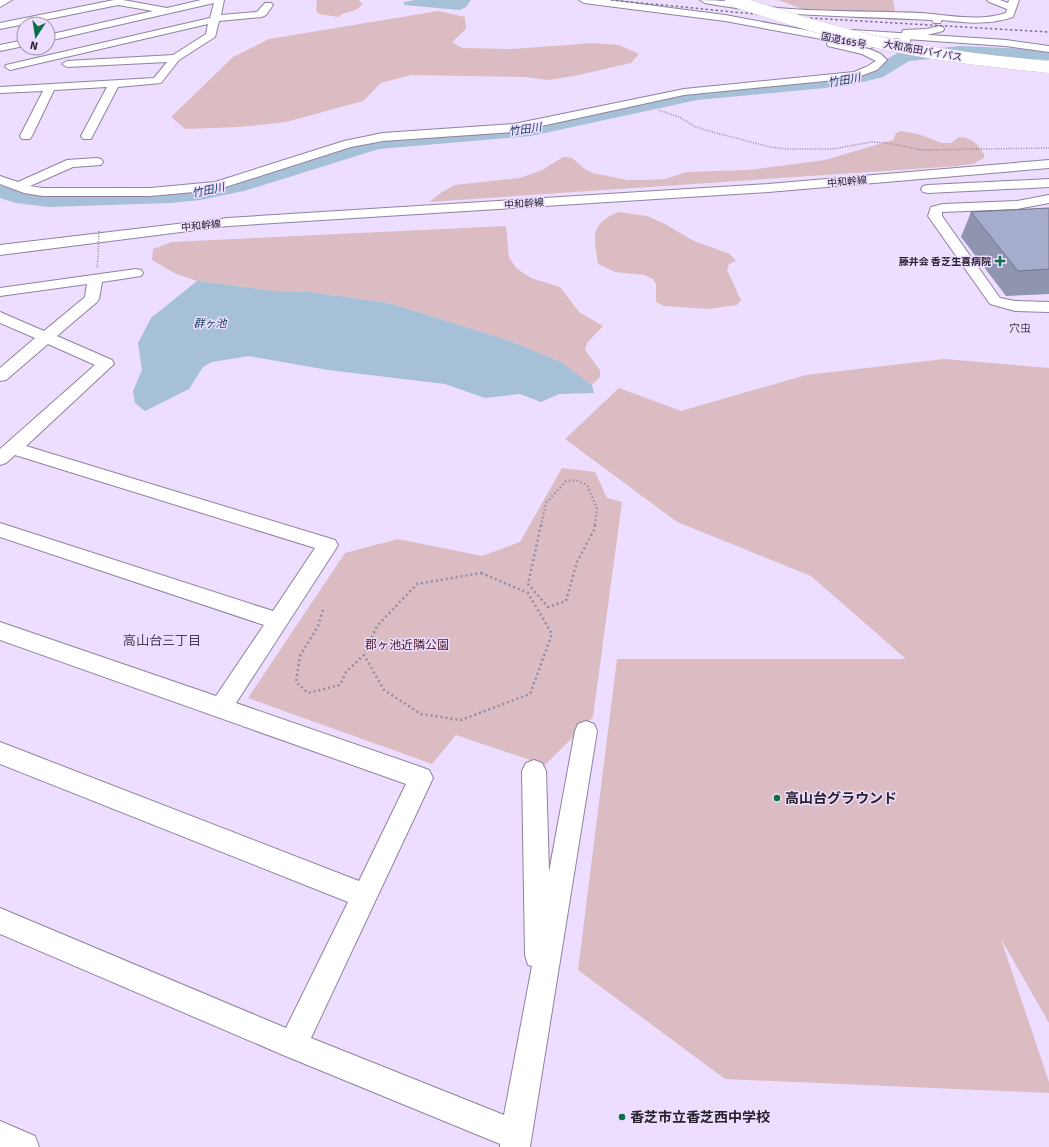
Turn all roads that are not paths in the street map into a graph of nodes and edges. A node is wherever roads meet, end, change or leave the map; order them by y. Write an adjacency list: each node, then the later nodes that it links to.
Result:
1 (7, 0): 8 (street)
2 (213, 0): 12 (street)
3 (219, 0): 13 (street)
4 (584, 0): 11 (main road, 国道165号)
5 (705, 0): 14 (street)
6 (730, 0): 28 (main road, 大和高田バイパス, bridge)
7 (992, 0): 9 (street)
8 (0, 4)
9 (1013, 4): 14 (street)
10 (268, 6): 13 (street)
11 (640, 7): 18 (main road, 国道165号); 19 (main road, 国道165号)
12 (169, 11): 15 (street); 16 (street)
13 (214, 19): 22 (street); 25 (street)
14 (937, 22): 18 (street)
15 (0, 26)
16 (78, 32): 17 (street); 22 (street)
17 (56, 36)
18 (905, 37): 19 (street); 23 (main road, 国道165号)
19 (833, 38): 24 (main road, 国道165号); 42 (street)
20 (16, 45): 21 (street)
21 (0, 48)
22 (92, 49): 26 (street); 27 (street)
23 (1049, 49): 24 (main road)
24 (936, 57): 29 (main road, 国道165号)
25 (175, 58): 26 (street); 30 (street)
26 (84, 63): 27 (street); 31 (street)
27 (5, 67)
28 (1049, 67)
29 (1049, 71)
30 (114, 84): 31 (street); 35 (street)
31 (71, 86): 32 (street)
32 (50, 87): 33 (street); 34 (street)
33 (0, 90)
34 (26, 136)
35 (87, 136)
36 (97, 162): 42 (street)
37 (1049, 164): 38 (main road, 中和幹線)
38 (950, 173): 39 (main road); 46 (main road, 中和幹線)
39 (1049, 176)
40 (0, 180): 42 (street)
41 (1049, 183): 47 (main road, 中和幹線)
42 (19, 186)
43 (1049, 199): 51 (street)
44 (1039, 214): 45 (street)
45 (1014, 218)
46 (0, 250)
47 (0, 259)
48 (136, 273): 49 (street)
49 (95, 279): 50 (street); 53 (street)
50 (0, 292)
51 (1049, 307)
52 (0, 317): 53 (street)
53 (47, 339): 54 (street); 55 (street)
54 (0, 376)
55 (6, 453): 57 (street)
56 (0, 530): 57 (street)
57 (278, 621): 59 (street)
58 (0, 631): 59 (street)
59 (221, 707): 63 (street)
60 (586, 731): 65 (street)
61 (0, 753): 63 (street)
62 (534, 772): 65 (street)
63 (365, 896): 66 (street)
64 (0, 921): 66 (street)
65 (539, 1003): 68 (street)
66 (293, 1045): 68 (street)
67 (0, 1136): 69 (street)
68 (516, 1141)
69 (24, 1147)

